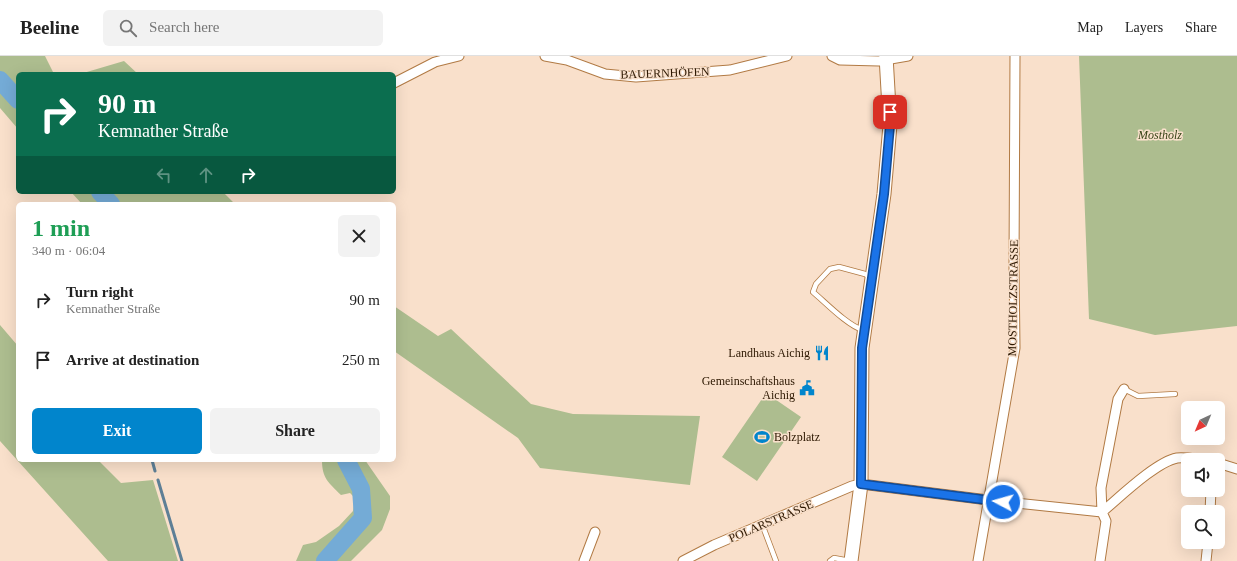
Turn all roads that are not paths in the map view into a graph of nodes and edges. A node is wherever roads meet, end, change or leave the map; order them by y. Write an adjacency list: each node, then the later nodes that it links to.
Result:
1 (459, 56): 8 (street)
2 (546, 56): 3 (street, BAUERNHÖFEN)
3 (786, 56)
4 (832, 56): 7 (street)
5 (908, 56): 7 (street)
6 (1015, 56): 17 (street, MOSTHOLZSTRASSE)
7 (887, 58): 9 (main road)
8 (396, 82)
9 (872, 278): 10 (main road); 10 (lane)
10 (865, 330): 16 (main road)
11 (1124, 389): 12 (lane); 18 (street)
12 (1175, 394)
13 (1181, 458): 18 (street)
14 (1225, 465): 15 (street)
15 (1237, 469)
16 (861, 484): 17 (street); 19 (street, POLARSTRASSE); 26 (main road)
17 (988, 500): 18 (street); 27 (street, MOSTHOLZSTRASSE)
18 (1102, 512): 28 (street)
19 (762, 524): 23 (street, POLARSTRASSE); 24 (lane)
20 (595, 532): 22 (street)
21 (1207, 549): 29 (street)
22 (584, 561)
23 (683, 561)
24 (776, 561)
25 (830, 561): 26 (lane)
26 (851, 561)
27 (978, 561)
28 (1100, 561)
29 (1206, 561)

